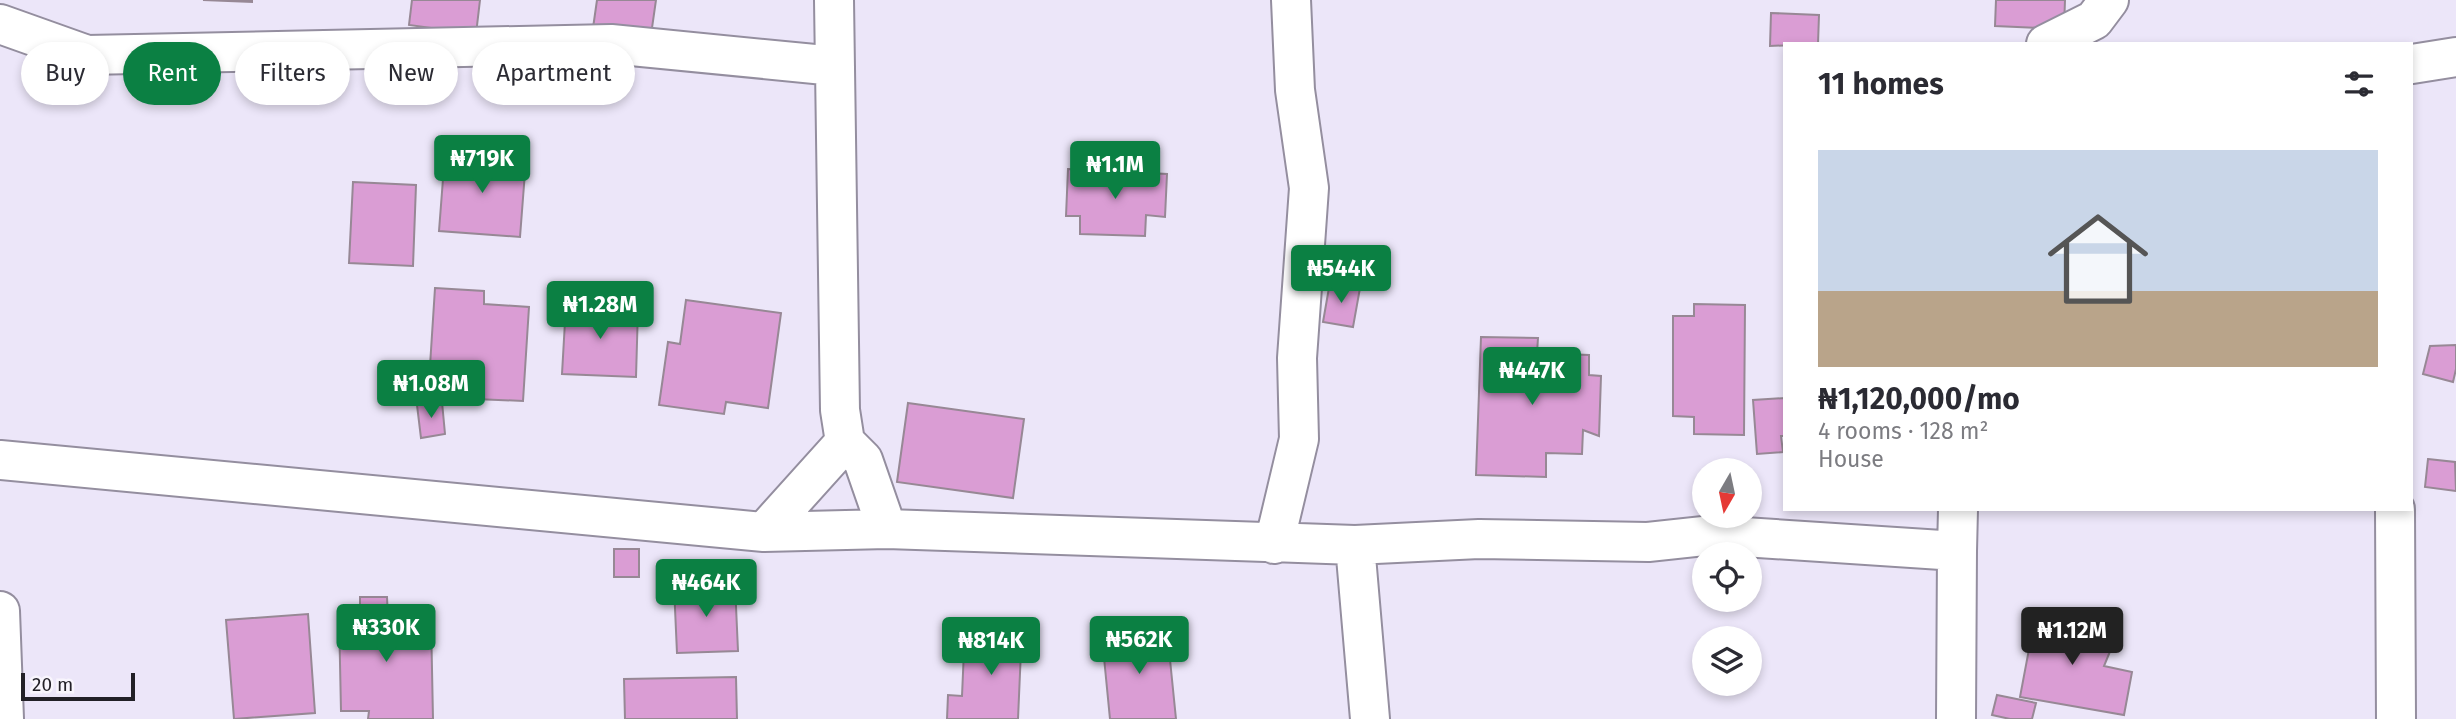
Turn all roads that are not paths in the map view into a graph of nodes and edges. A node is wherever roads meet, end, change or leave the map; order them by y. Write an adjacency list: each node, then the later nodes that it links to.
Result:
1 (834, 0): 8 (street)
2 (1291, 0): 15 (street)
3 (2109, 0): 5 (street)
4 (0, 24): 8 (street)
5 (2050, 42)
6 (2456, 57): 7 (street)
7 (2413, 64)
8 (835, 66): 9 (street)
9 (845, 442): 13 (street); 14 (street)
10 (0, 460): 14 (street)
11 (1958, 511): 17 (street)
12 (2395, 511): 22 (street)
13 (887, 528): 14 (street); 15 (street)
14 (764, 532)
15 (1273, 544): 16 (street)
16 (1355, 545): 17 (street); 20 (street)
17 (1957, 551): 21 (street)
18 (0, 611): 19 (street)
19 (4, 719)
20 (1370, 719)
21 (1956, 719)
22 (2396, 719)

